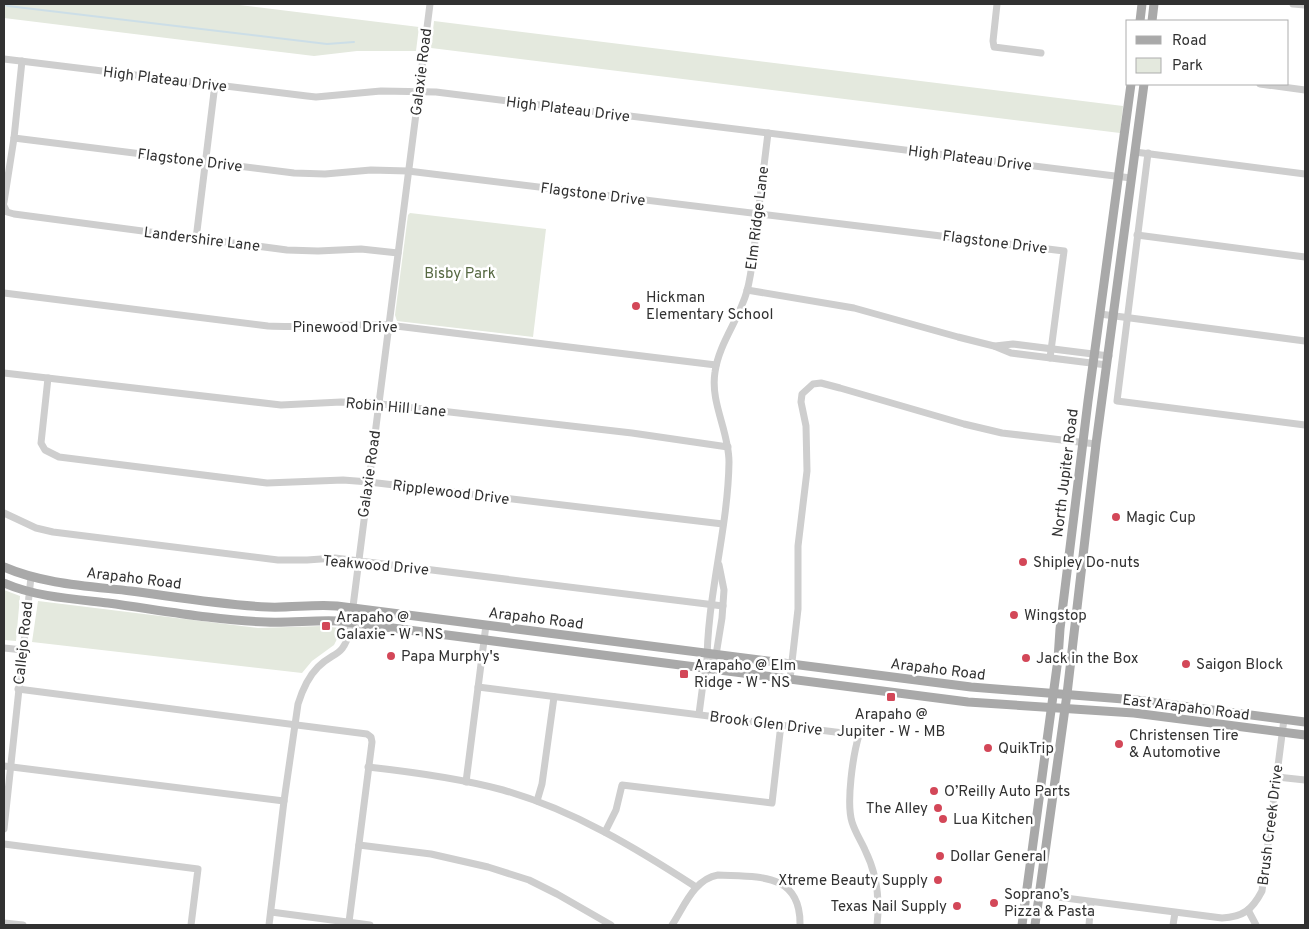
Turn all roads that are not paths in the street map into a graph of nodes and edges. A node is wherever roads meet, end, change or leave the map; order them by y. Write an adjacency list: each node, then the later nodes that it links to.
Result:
1 (430, 4): 17 (street, Galaxie Road)
2 (997, 4): 9 (street)
3 (1142, 4): 7 (main road)
4 (1154, 4): 8 (main road)
5 (1293, 4): 6 (street)
6 (1305, 5)
7 (1140, 20)
8 (1152, 20)
9 (1041, 53)
10 (4, 59): 11 (street, High Plateau Drive)
11 (22, 61): 12 (street, High Plateau Drive); 20 (street)
12 (215, 84): 17 (street, High Plateau Drive); 23 (street)
13 (1131, 85): 18 (main road, North Jupiter Road)
14 (1144, 85): 21 (main road, North Jupiter Road)
15 (1268, 85): 16 (street)
16 (1305, 90)
17 (419, 92): 19 (street, High Plateau Drive); 24 (street, Galaxie Road)
18 (1126, 119): 21 (main road); 26 (main road, North Jupiter Road)
19 (768, 133): 26 (street, High Plateau Drive); 29 (street, Elm Ridge Lane)
20 (14, 138): 23 (street, Flagstone Drive); 28 (street)
21 (1135, 152): 22 (street); 27 (main road, North Jupiter Road)
22 (1148, 153): 25 (street); 30 (street)
23 (206, 162): 24 (street, Flagstone Drive); 31 (street)
24 (408, 171): 29 (street, Flagstone Drive); 32 (street, Galaxie Road)
25 (1305, 174)
26 (1119, 176): 27 (street, High Plateau Drive); 36 (main road, North Jupiter Road)
27 (1131, 178): 37 (main road, North Jupiter Road)
28 (5, 207): 31 (street, Landershire Lane)
29 (758, 214): 34 (street, Elm Ridge Lane); 42 (street, Flagstone Drive)
30 (1137, 235): 33 (street); 38 (street)
31 (196, 239): 32 (street, Landershire Lane)
32 (398, 253): 39 (street, Galaxie Road)
33 (1305, 257)
34 (747, 290): 41 (street); 46 (street, Elm Ridge Lane)
35 (4, 293): 39 (street, Pinewood Drive)
36 (1100, 314): 37 (street); 43 (main road, North Jupiter Road)
37 (1113, 316): 38 (street); 45 (main road, North Jupiter Road)
38 (1126, 317): 40 (street); 50 (street)
39 (388, 325): 46 (street, Pinewood Drive); 49 (street, Galaxie Road)
40 (1305, 341)
41 (994, 346): 42 (street); 44 (street)
42 (1052, 348): 43 (street); 44 (street, Flagstone Drive)
43 (1091, 357): 44 (street); 45 (street); 51 (main road, North Jupiter Road)
44 (1050, 358)
45 (1108, 361): 52 (main road, North Jupiter Road)
46 (716, 365): 53 (street, Elm Ridge Lane)
47 (4, 373): 48 (street, Robin Hill Lane)
48 (48, 378): 49 (street, Robin Hill Lane); 54 (street, Ripplewood Drive)
49 (379, 404): 53 (street, Robin Hill Lane); 54 (street, Galaxie Road)
50 (1305, 425)
51 (1083, 442): 52 (street); 56 (main road, North Jupiter Road); 78 (street)
52 (1096, 444): 58 (main road, North Jupiter Road)
53 (728, 446): 57 (street, Elm Ridge Lane)
54 (369, 482): 57 (street, Ripplewood Drive); 60 (street, Galaxie Road)
55 (4, 513): 60 (street, Teakwood Drive)
56 (1074, 517): 58 (main road); 59 (main road, North Jupiter Road)
57 (723, 524): 61 (street, Elm Ridge Lane)
58 (1086, 532): 59 (main road); 67 (main road, North Jupiter Road)
59 (1071, 540): 66 (main road, North Jupiter Road)
60 (358, 561): 68 (street, Teakwood Drive); 70 (street, Galaxie Road)
61 (718, 564): 68 (street, Elm Ridge Lane); 69 (street, Elm Ridge Lane)
62 (4, 567): 63 (main road, Arapaho Road)
63 (31, 577): 65 (street, Callejo Road); 70 (main road, Arapaho Road)
64 (4, 583): 65 (main road, Arapaho Road)
65 (29, 592): 71 (main road, Arapaho Road); 75 (street, Callejo Road)
66 (1064, 596): 67 (main road); 85 (main road, North Jupiter Road)
67 (1078, 599): 86 (main road, North Jupiter Road)
68 (711, 604): 69 (street, Teakwood Drive); 76 (street, Elm Ridge Lane)
69 (723, 606): 77 (street, Elm Ridge Lane)
70 (353, 608): 71 (street, Galaxie Road); 72 (main road, Arapaho Road)
71 (351, 622): 73 (main road, Arapaho Road); 96 (street, Galaxie Road)
72 (486, 625): 73 (street); 76 (main road, Arapaho Road)
73 (484, 640): 79 (main road, Arapaho Road); 82 (street)
74 (4, 648): 75 (street)
75 (23, 650): 83 (street, Callejo Road)
76 (706, 654): 77 (main road, Arapaho Road); 79 (street, Elm Ridge Lane)
77 (716, 655): 78 (main road, Arapaho Road); 79 (street, Elm Ridge Lane)
78 (792, 665): 80 (street); 81 (main road, Arapaho Road)
79 (706, 669): 80 (main road, Arapaho Road); 91 (street, Elm Ridge Lane)
80 (790, 679): 84 (main road, Arapaho Road)
81 (903, 679): 84 (main road); 85 (main road, Arapaho Road)
82 (478, 687): 87 (street, Brook Glen Drive); 103 (street)
83 (18, 689): 96 (street); 99 (street, Callejo Road)
84 (902, 693): 88 (main road, Arapaho Road)
85 (1053, 693): 86 (main road, Arapaho Road); 88 (main road, North Jupiter Road)
86 (1066, 694): 89 (main road, East Arapaho Road); 90 (main road, North Jupiter Road)
87 (554, 697): 91 (street, Brook Glen Drive); 107 (street)
88 (1050, 708): 90 (main road, Arapaho Road); 104 (main road, North Jupiter Road)
89 (1202, 708): 92 (main road, East Arapaho Road); 93 (main road)
90 (1064, 709): 93 (main road, East Arapaho Road); 105 (main road, North Jupiter Road)
91 (699, 714): 95 (street, Brook Glen Drive)
92 (1284, 719): 94 (main road, East Arapaho Road); 97 (street, Brush Creek Drive)
93 (1203, 721): 97 (main road, East Arapaho Road)
94 (1305, 722)
95 (781, 724): 109 (street); 128 (street, Brook Glen Drive)
96 (294, 725): 100 (street); 106 (street, Galaxie Road)
97 (1282, 732): 98 (main road, East Arapaho Road); 101 (street, Brush Creek Drive)
98 (1305, 735)
99 (7, 766): 106 (street); 108 (street, Callejo Road)
100 (368, 767): 103 (street); 111 (street)
101 (1277, 777): 102 (street); 116 (street, Brush Creek Drive)
102 (1305, 780)
103 (466, 782): 107 (street)
104 (1038, 795): 105 (main road); 113 (main road, North Jupiter Road)
105 (1052, 796): 114 (main road, North Jupiter Road)
106 (284, 801): 117 (street, Galaxie Road)
107 (537, 801): 109 (street)
108 (4, 828)
109 (605, 832): 112 (street)
110 (4, 844): 122 (street)
111 (359, 845): 119 (street); 125 (street)
112 (696, 887): 126 (street); 127 (street)
113 (1026, 892): 114 (street); 129 (main road, North Jupiter Road)
114 (1039, 895): 115 (street); 130 (main road, North Jupiter Road)
115 (1091, 902): 118 (street); 131 (street)
116 (1248, 910): 118 (street); 133 (street)
117 (271, 912): 119 (street); 123 (street, Galaxie Road)
118 (1175, 913): 132 (street)
119 (349, 922): 124 (street)
120 (4, 923): 121 (street)
121 (23, 925)
122 (191, 925)
123 (270, 925)
124 (370, 925)
125 (611, 925)
126 (672, 925)
127 (800, 925)
128 (876, 925)
129 (1022, 925)
130 (1035, 925)
131 (1089, 925)
132 (1174, 925)
133 (1256, 925)

